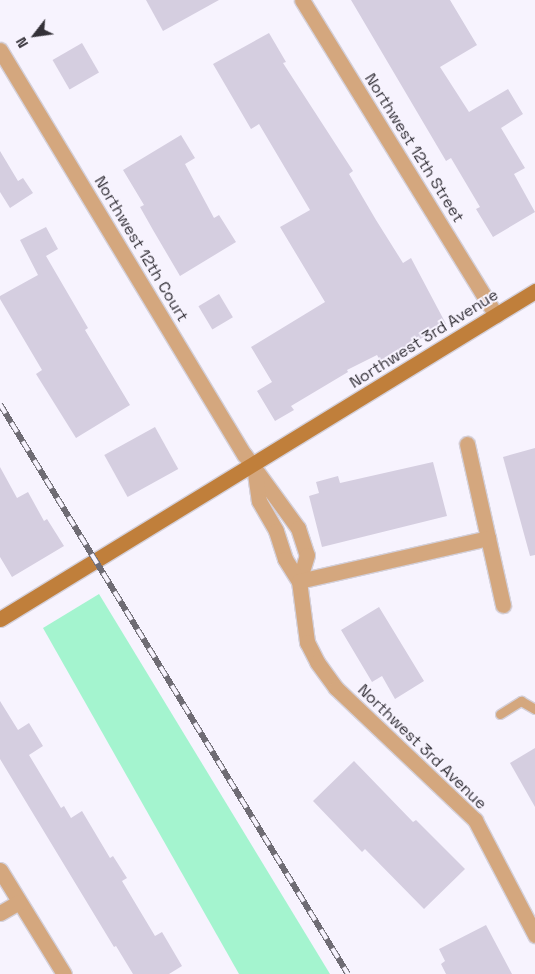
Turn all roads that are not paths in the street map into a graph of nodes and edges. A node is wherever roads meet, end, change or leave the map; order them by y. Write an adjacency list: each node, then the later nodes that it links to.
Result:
1 (302, 0): 4 (street, Northwest 12th Street)
2 (0, 50): 6 (street, Northwest 12th Court)
3 (535, 291): 4 (street, Northwest 3rd Avenue)
4 (496, 315): 6 (street, Northwest 3rd Avenue)
5 (468, 444): 7 (street)
6 (254, 465): 8 (street, Northwest 3rd Avenue); 8 (street, Northwest 3rd Avenue); 10 (street, Northwest 3rd Avenue)
7 (488, 538): 8 (street); 9 (street)
8 (299, 581): 16 (street, Northwest 3rd Avenue)
9 (503, 605)
10 (0, 619)
11 (535, 709): 12 (lane)
12 (500, 714)
13 (0, 870): 14 (street)
14 (20, 902): 15 (street); 17 (street)
15 (0, 913)
16 (535, 935)
17 (64, 974)

